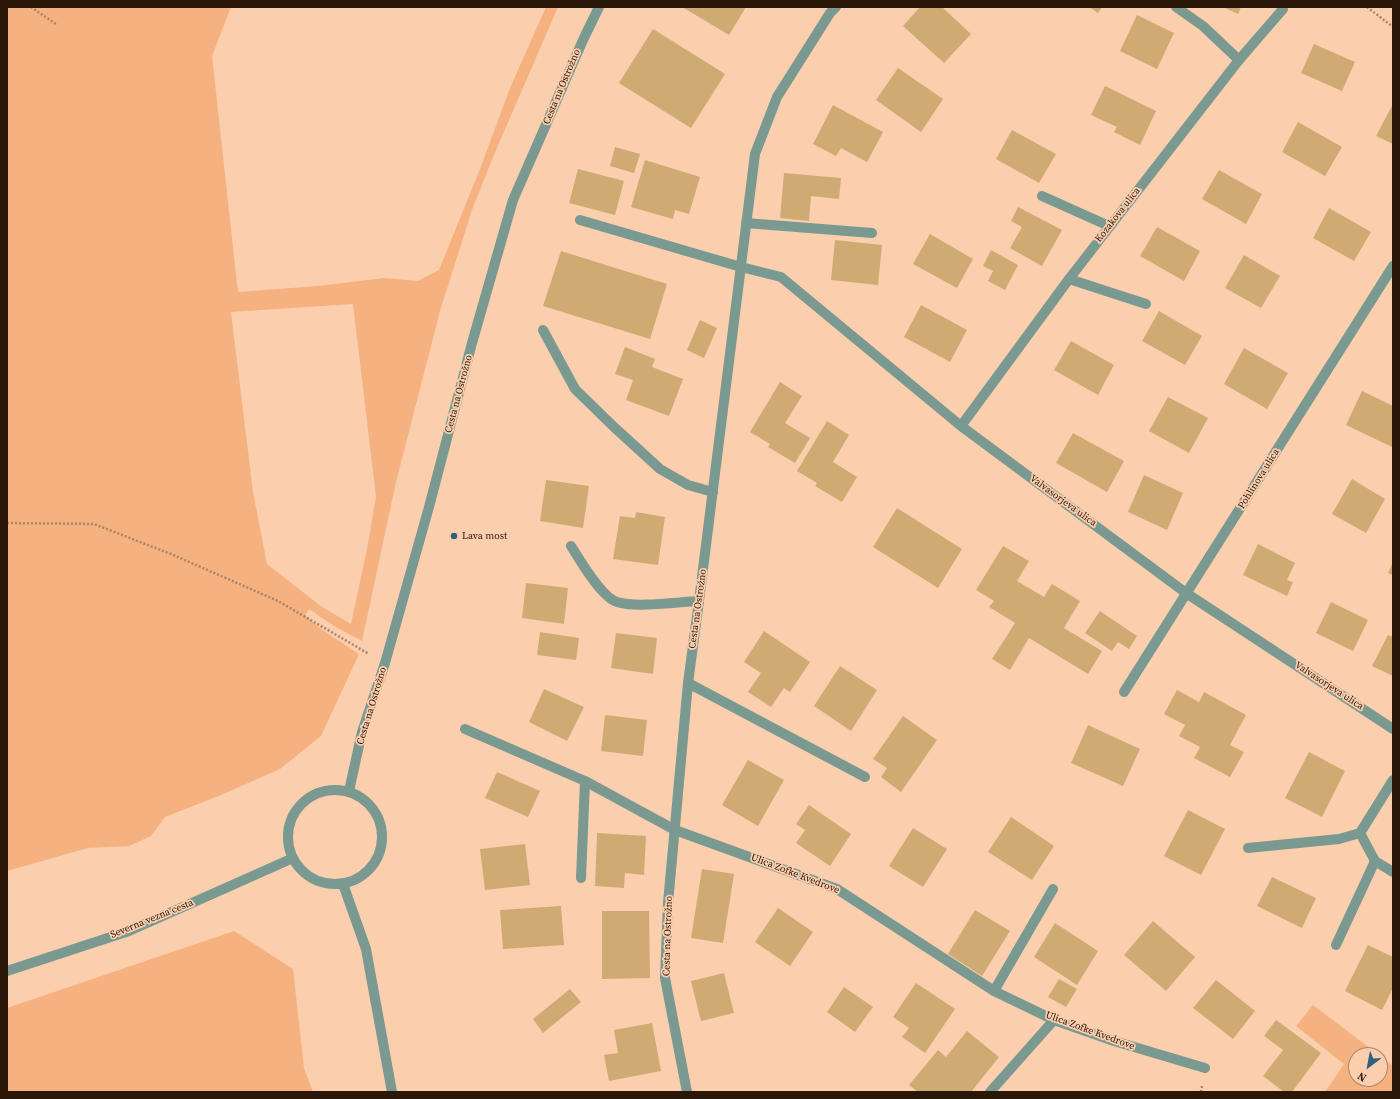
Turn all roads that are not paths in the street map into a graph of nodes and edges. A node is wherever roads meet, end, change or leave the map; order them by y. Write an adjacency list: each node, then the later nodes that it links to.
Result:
1 (599, 7): 28 (street, Cesta na Ostrožno)
2 (836, 7): 8 (street, Cesta na Ostrožno)
3 (1176, 7): 5 (street)
4 (1283, 9): 5 (street, Kozakova ulica)
5 (1239, 60): 9 (street, Kozakova ulica)
6 (1042, 196): 9 (street)
7 (580, 220): 12 (street, Valvasorjeva ulica)
8 (746, 223): 10 (street); 12 (street, Cesta na Ostrožno)
9 (1109, 226): 13 (street, Kozakova ulica)
10 (872, 233)
11 (1393, 266): 19 (street, Pohlinova ulica)
12 (741, 267): 16 (street, Valvasorjeva ulica); 17 (street, Cesta na Ostrožno)
13 (1069, 278): 14 (street); 16 (street, Kozakova ulica)
14 (1146, 304)
15 (543, 330): 17 (street)
16 (961, 426): 19 (street, Valvasorjeva ulica)
17 (713, 492): 20 (street, Cesta na Ostrožno)
18 (571, 546): 20 (street)
19 (1186, 592): 22 (street, Pohlinova ulica); 24 (street, Valvasorjeva ulica)
20 (699, 601): 21 (street, Cesta na Ostrožno)
21 (688, 684): 25 (street); 29 (street, Cesta na Ostrožno)
22 (1124, 692)
23 (465, 729): 27 (street, Ulica Zofke Kvedrove)
24 (1393, 729)
25 (865, 777)
26 (1393, 780): 30 (street)
27 (585, 781): 29 (street, Ulica Zofke Kvedrove); 35 (street)
28 (350, 791): 32 (street); 36 (street)
29 (675, 830): 40 (street, Ulica Zofke Kvedrove); 44 (street, Cesta na Ostrožno)
30 (1360, 833): 31 (street); 33 (street)
31 (1248, 848)
32 (292, 858): 36 (street); 39 (street, Severna vezna cesta)
33 (1375, 861): 34 (street); 38 (street)
34 (1393, 872)
35 (580, 878)
36 (344, 884): 43 (street)
37 (1054, 889): 40 (street)
38 (1336, 945)
39 (7, 971)
40 (994, 991): 41 (street, Ulica Zofke Kvedrove)
41 (1054, 1020): 42 (street, Ulica Zofke Kvedrove); 45 (street)
42 (1205, 1068)
43 (392, 1092)
44 (687, 1092)
45 (990, 1092)

